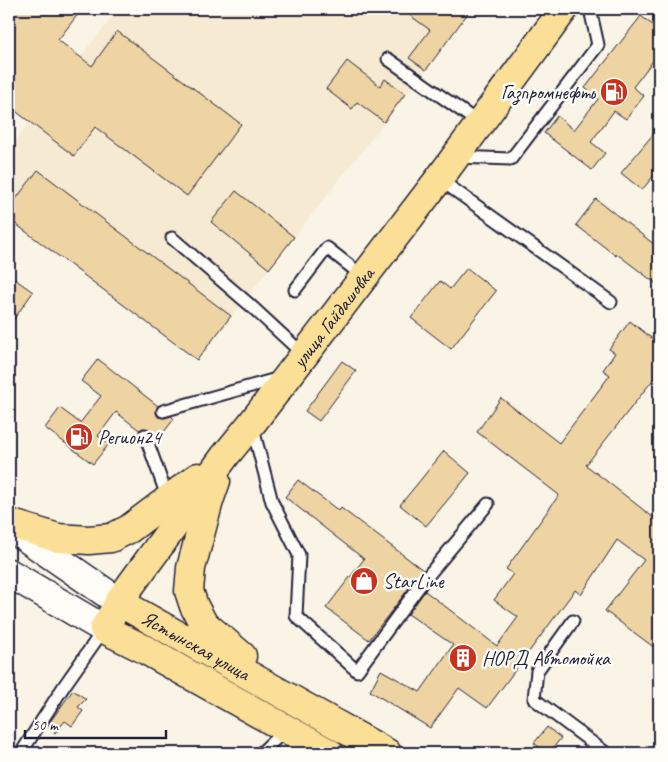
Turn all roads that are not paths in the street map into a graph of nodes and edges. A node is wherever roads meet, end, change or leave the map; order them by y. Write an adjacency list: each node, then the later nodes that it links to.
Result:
1 (564, 9): 4 (main road, улица Гайдашовка)
2 (590, 9): 5 (lane)
3 (388, 59): 4 (lane)
4 (479, 124): 5 (main road, улица Гайдашовка)
5 (455, 157): 6 (main road, улица Гайдашовка)
6 (439, 179): 8 (main road, улица Гайдашовка); 10 (lane)
7 (172, 238): 11 (lane)
8 (364, 277): 9 (lane); 11 (main road, улица Гайдашовка)
9 (295, 290)
10 (611, 302)
11 (296, 365): 12 (lane); 13 (main road, улица Гайдашовка)
12 (163, 411)
13 (252, 424): 15 (main road, улица Гайдашовка); 17 (lane)
14 (145, 435): 16 (lane)
15 (225, 456): 16 (main road); 20 (main road, улица Гайдашовка); 23 (main road)
16 (169, 500): 18 (main road)
17 (488, 504)
18 (9, 524): 20 (main road, Ястынская улица)
19 (9, 574): 22 (main road, Ястынская улица)
20 (119, 602): 22 (main road, улица Гайдашовка); 23 (main road, Ястынская улица)
21 (573, 621): 29 (lane)
22 (104, 629): 24 (main road, Ястынская улица); 25 (lane)
23 (304, 706): 28 (main road, Ястынская улица)
24 (286, 729): 26 (lane); 27 (main road, Ястынская улица)
25 (21, 753)
26 (261, 753)
27 (329, 753)
28 (387, 753)
29 (606, 753)

